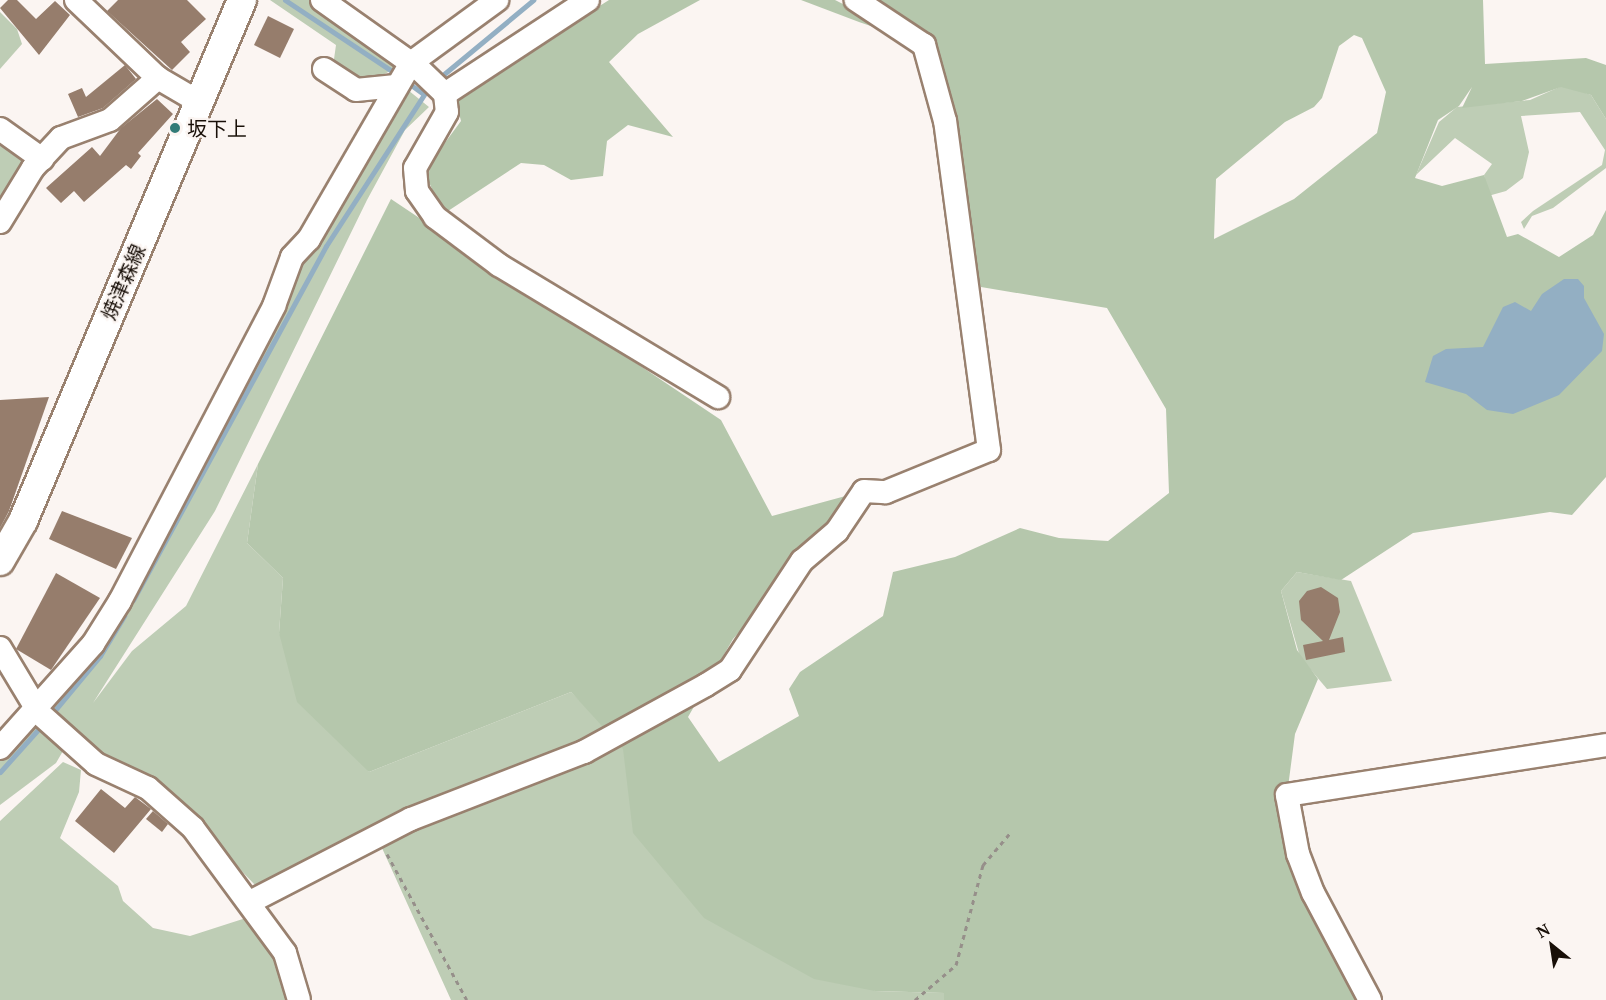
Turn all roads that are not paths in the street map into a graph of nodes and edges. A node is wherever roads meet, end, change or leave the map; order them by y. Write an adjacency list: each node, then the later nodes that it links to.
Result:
1 (76, 0): 9 (street)
2 (242, 0): 12 (main road, 焼津森線)
3 (322, 0): 7 (street)
4 (497, 0): 7 (street)
5 (588, 0): 11 (street)
6 (856, 0): 22 (street)
7 (414, 66): 10 (street); 11 (street)
8 (324, 69): 10 (street)
9 (158, 78): 12 (street); 14 (street)
10 (396, 86): 19 (street)
11 (442, 92): 16 (street)
12 (199, 102): 17 (main road, 焼津森線)
13 (0, 129): 14 (street)
14 (42, 159): 15 (street)
15 (0, 222)
16 (717, 397)
17 (0, 561)
18 (0, 648): 19 (street)
19 (38, 712): 21 (street); 22 (street)
20 (1606, 745): 24 (street)
21 (0, 748)
22 (250, 902): 23 (street)
23 (299, 1000)
24 (1370, 1000)

